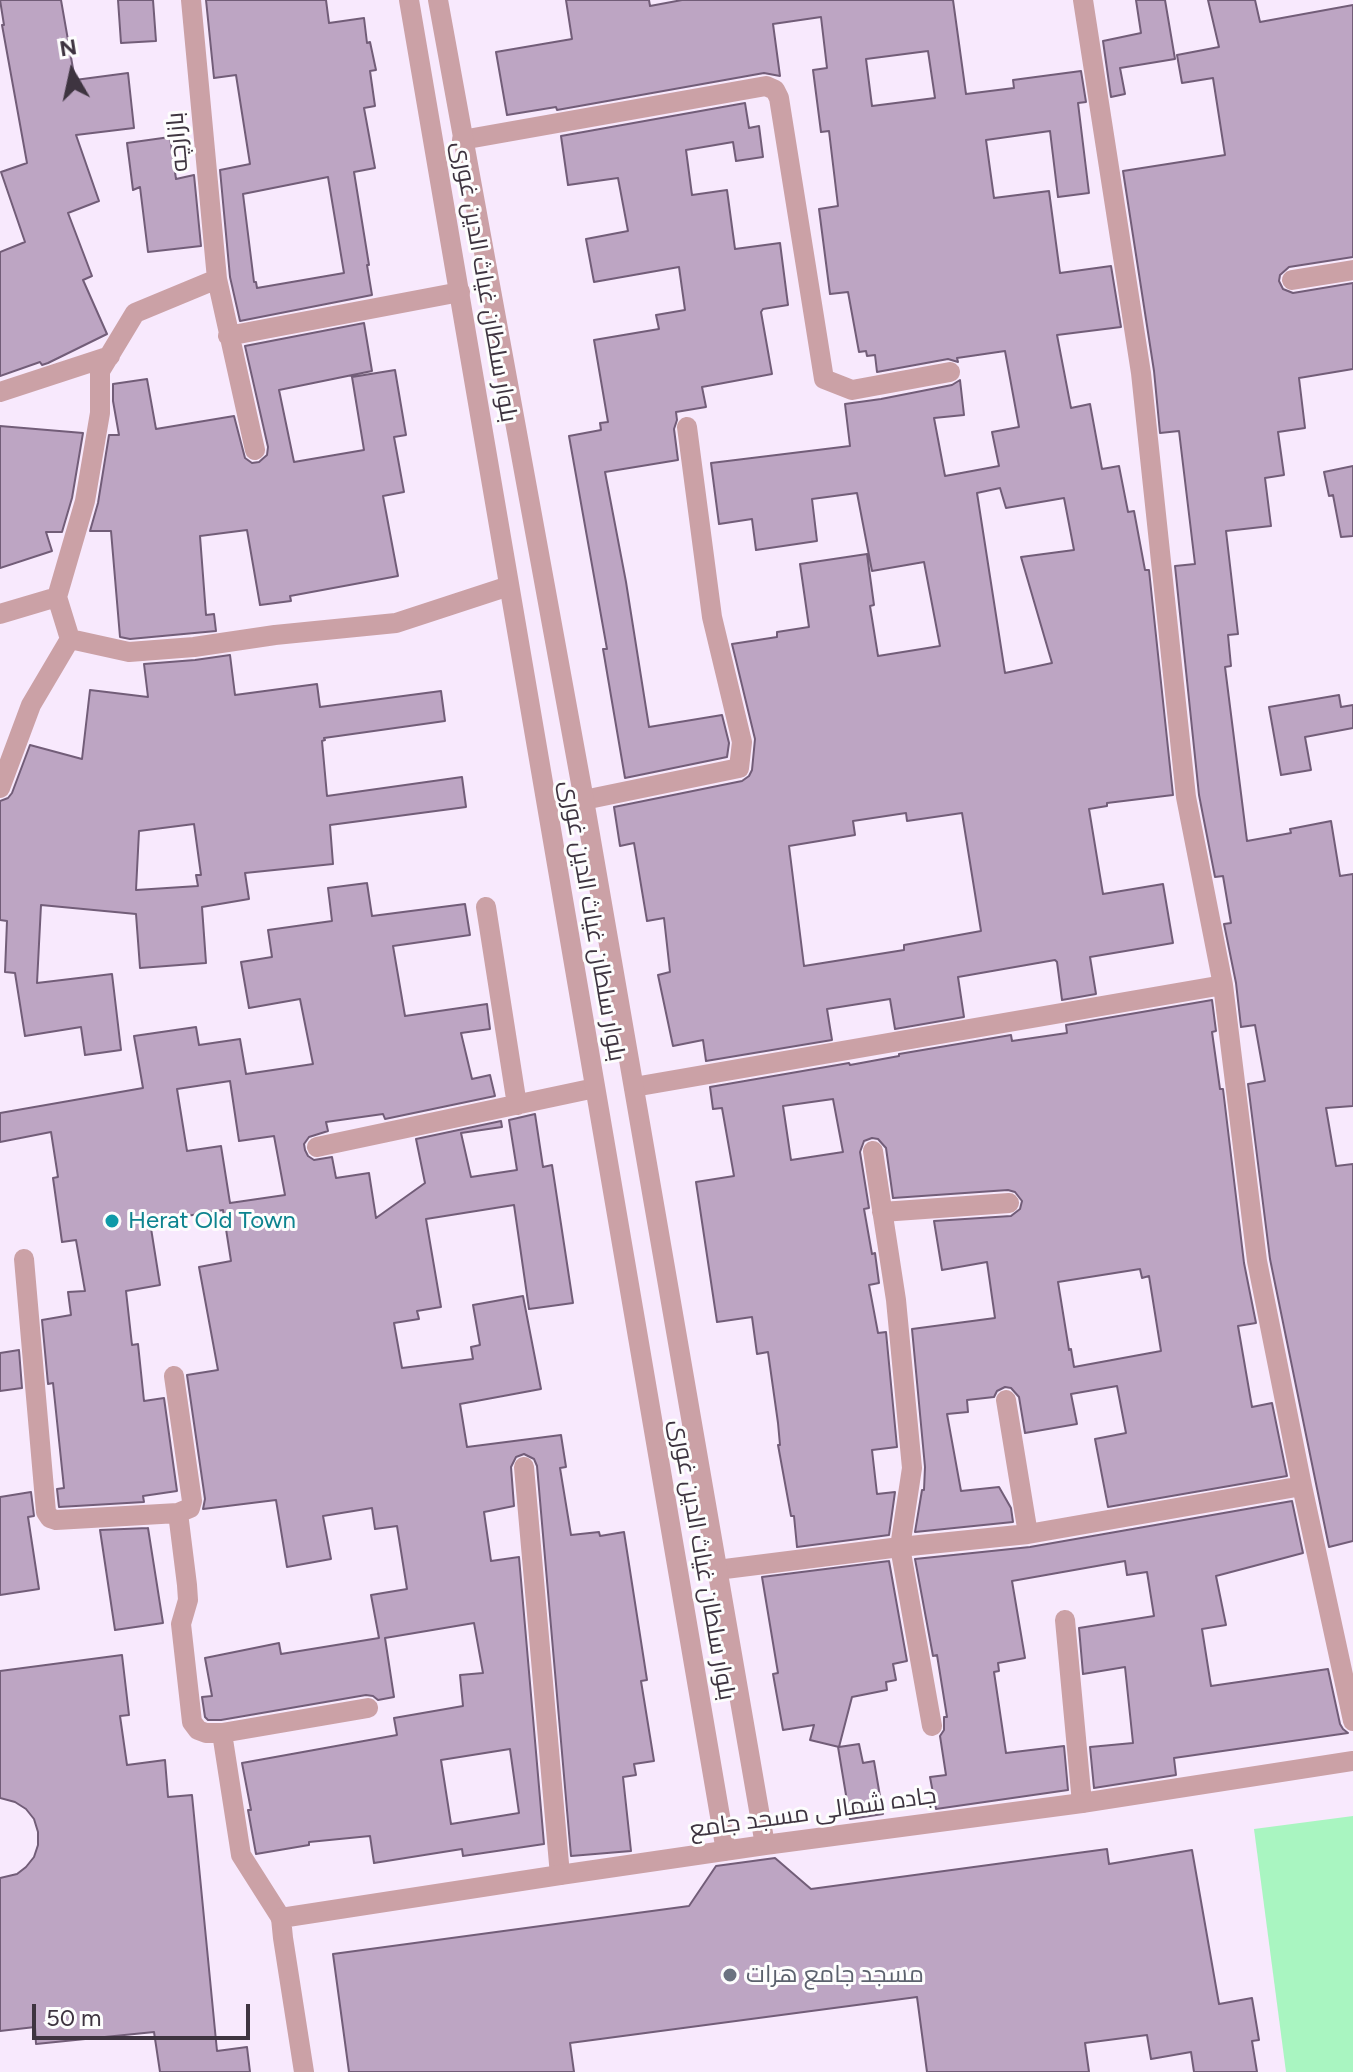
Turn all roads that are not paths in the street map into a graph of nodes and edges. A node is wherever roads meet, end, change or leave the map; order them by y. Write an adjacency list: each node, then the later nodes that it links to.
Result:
1 (191, 0): 7 (street, بازارچه)
2 (409, 0): 9 (street, بلوار سلطان غیاث الدین غوری)
3 (438, 0): 5 (street)
4 (1083, 0): 23 (street)
5 (462, 140): 12 (street); 21 (street)
6 (1353, 270): 8 (street)
7 (217, 279): 10 (street, بازارچه); 11 (street)
8 (1292, 280)
9 (460, 292): 10 (street); 16 (street, بلوار سلطان غیاث الدین غوری)
10 (228, 336): 15 (street, بازارچه)
11 (110, 356): 13 (street); 17 (street)
12 (950, 372)
13 (0, 392)
14 (687, 427): 21 (street)
15 (255, 450)
16 (509, 586): 19 (street); 25 (street, بلوار سلطان غیاث الدین غوری)
17 (57, 597): 18 (street); 19 (street)
18 (0, 614)
19 (70, 639): 20 (street)
20 (0, 788)
21 (584, 800): 24 (street)
22 (486, 907): 26 (street)
23 (1223, 985): 24 (street); 35 (street)
24 (634, 1087): 39 (street)
25 (595, 1088): 26 (street); 48 (street, بلوار سلطان غیاث الدین غوری)
26 (517, 1105): 27 (street)
27 (317, 1147)
28 (873, 1151): 30 (street)
29 (1009, 1203): 30 (street)
30 (882, 1212): 38 (street)
31 (24, 1259): 36 (street)
32 (174, 1376): 36 (street)
33 (1006, 1400): 37 (street)
34 (524, 1467): 49 (street)
35 (1302, 1486): 37 (street); 42 (street)
36 (178, 1513): 44 (street)
37 (1028, 1534): 38 (street)
38 (900, 1547): 39 (street); 43 (street)
39 (717, 1570): 47 (street)
40 (1065, 1620): 46 (street)
41 (368, 1708): 44 (street)
42 (1353, 1721)
43 (932, 1726)
44 (222, 1733): 50 (street)
45 (1353, 1761): 46 (street, جاده شمالی مسجد جامع)
46 (1082, 1803): 47 (street, جاده شمالی مسجد جامع)
47 (765, 1845): 48 (street, جاده شمالی مسجد جامع)
48 (726, 1851): 49 (street, جاده شمالی مسجد جامع)
49 (560, 1875): 50 (street, جاده شمالی مسجد جامع)
50 (281, 1918): 51 (street)
51 (304, 2072)

